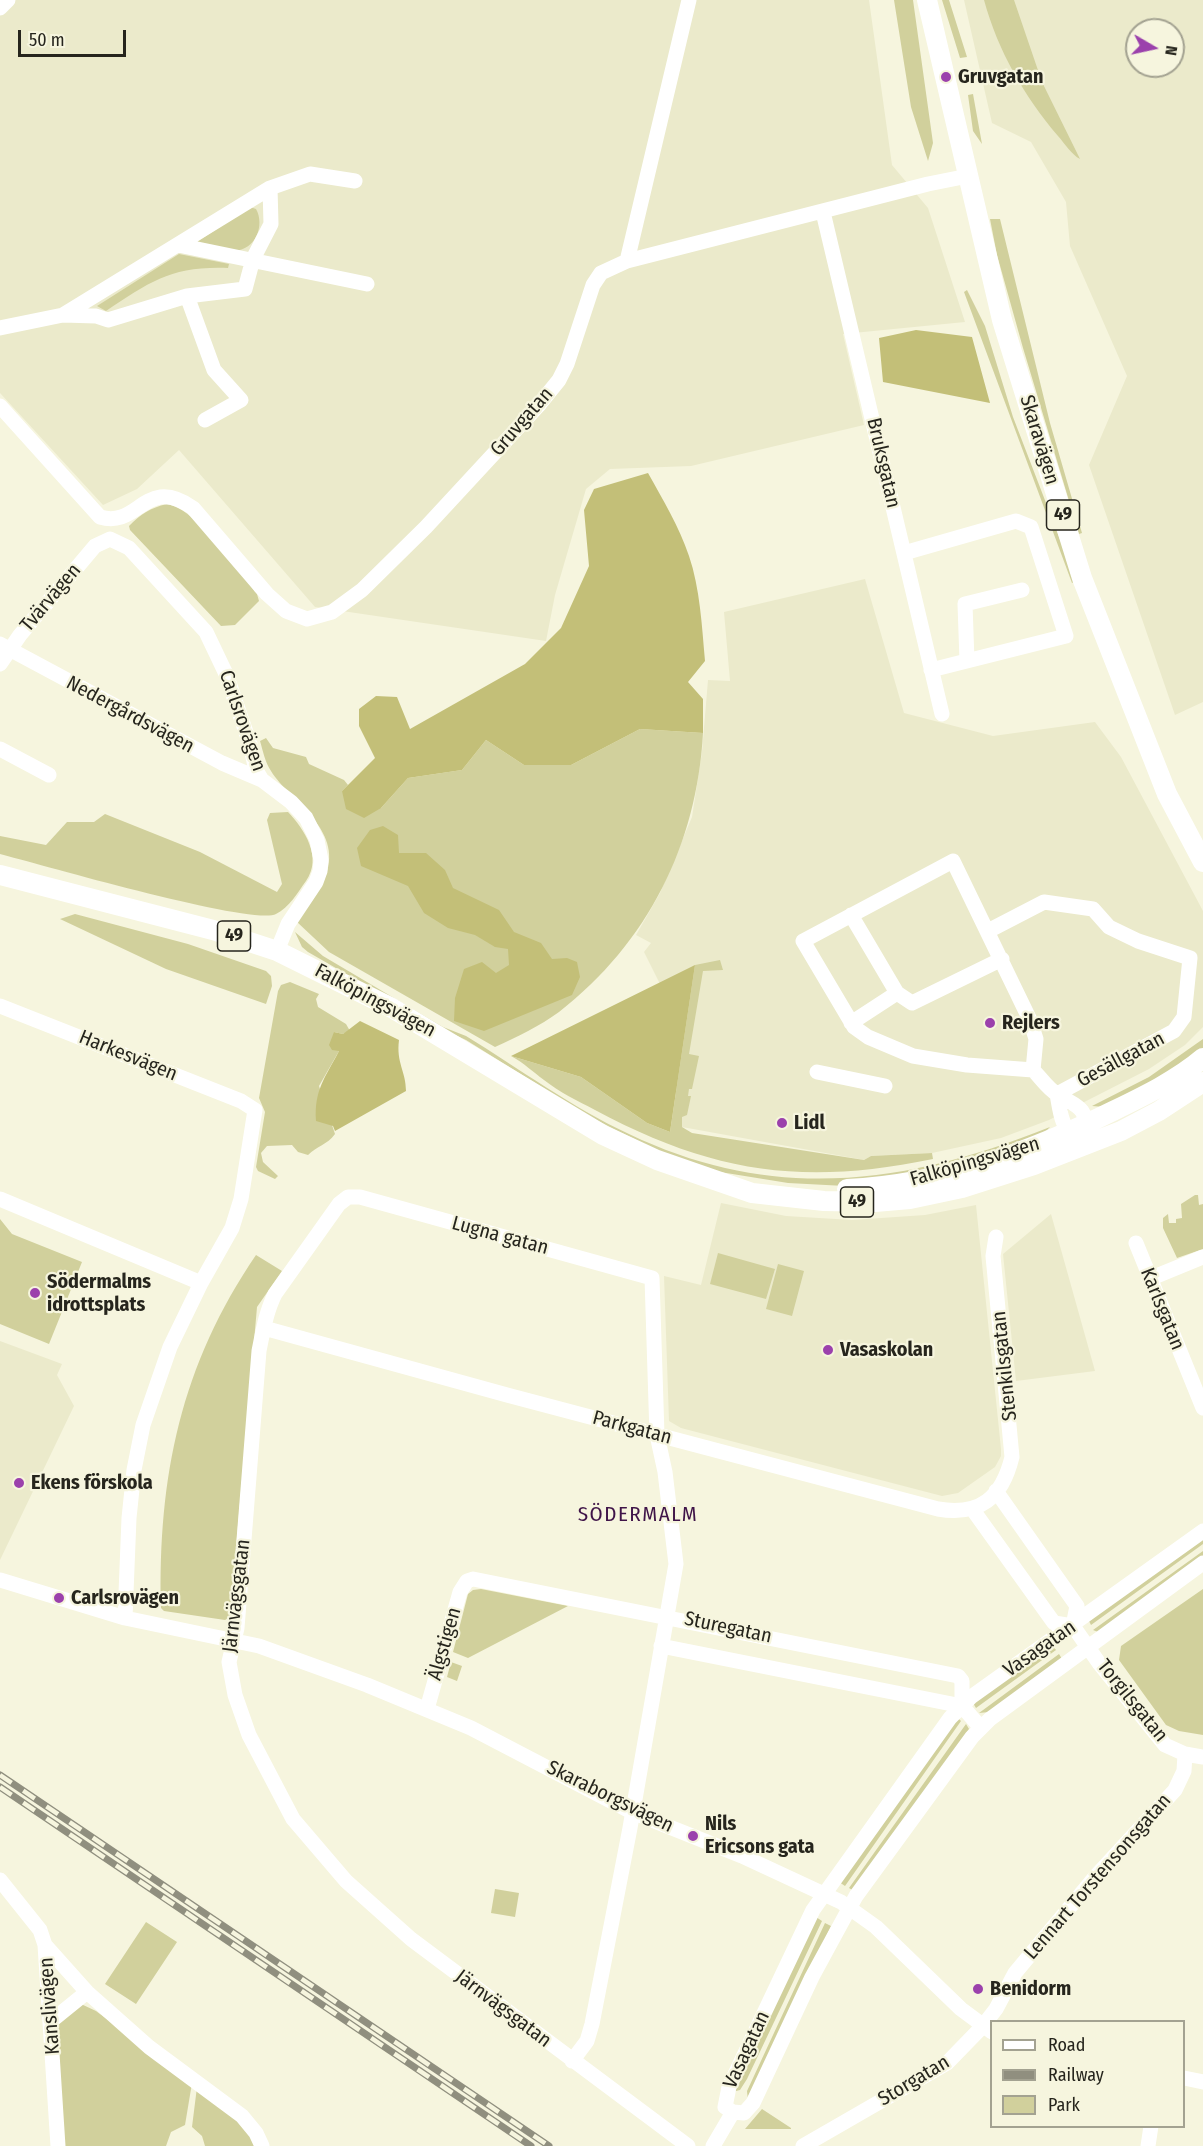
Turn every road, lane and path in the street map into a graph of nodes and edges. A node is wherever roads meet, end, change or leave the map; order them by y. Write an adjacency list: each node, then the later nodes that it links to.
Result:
1 (8, 0): 4 (street)
2 (689, 0): 11 (street)
3 (927, 0): 5 (main road, Skaravägen / 49)
4 (0, 8)
5 (968, 176): 8 (street, Gruvgatan); 28 (main road, Skaravägen / 49)
6 (355, 181): 7 (street)
7 (270, 188): 9 (street); 10 (street)
8 (823, 212): 11 (street, Gruvgatan); 19 (street, Bruksgatan)
9 (178, 245): 10 (street); 14 (street)
10 (253, 259): 12 (street); 13 (street)
11 (627, 261): 16 (street, Gruvgatan)
12 (367, 284)
13 (187, 296): 14 (street); 17 (street)
14 (63, 315): 15 (street)
15 (0, 328)
16 (0, 406)
17 (205, 420)
18 (110, 539): 21 (street, Tvärvägen); 27 (street, Carlsrovägen)
19 (904, 553): 22 (street); 23 (street, Bruksgatan)
20 (1022, 590): 22 (street)
21 (3, 653): 27 (street, Nedergårdsvägen)
22 (967, 661): 23 (street)
23 (931, 670): 24 (street, Bruksgatan)
24 (942, 714)
25 (0, 749): 26 (street)
26 (49, 775)
27 (262, 780): 32 (street, Carlsrovägen)
28 (1203, 862)
29 (0, 874): 32 (main road, Falköpingsvägen / 49)
30 (851, 915): 31 (street); 34 (street); 36 (street)
31 (988, 931): 33 (street); 42 (street, Gesällgatan)
32 (277, 951): 46 (main road, Falköpingsvägen / 49)
33 (1002, 959): 34 (street); 38 (street)
34 (897, 993): 36 (street)
35 (0, 1006): 53 (street, Harkesvägen)
36 (851, 1023): 38 (street)
37 (1203, 1058): 43 (main road, Falköpingsvägen / 49)
38 (1033, 1070): 42 (street, Gesällgatan)
39 (817, 1072): 41 (street)
40 (1203, 1082): 45 (main road, Falköpingsvägen / 49)
41 (885, 1086)
42 (1057, 1094): 43 (street, Gesällgatan); 44 (street, Gesällgatan)
43 (1087, 1124): 44 (main road, Falköpingsvägen / 49); 45 (street)
44 (1068, 1133): 45 (street); 46 (main road, Falköpingsvägen / 49)
45 (1085, 1145): 46 (main road, Falköpingsvägen / 49)
46 (726, 1183)
47 (348, 1197): 54 (street, Järnvägsgatan); 56 (street, Lugna gatan)
48 (0, 1198): 53 (street)
49 (996, 1237): 57 (street, Stenkilsgatan)
50 (1136, 1243): 52 (street, Karlsgatan)
51 (1203, 1257): 52 (street)
52 (1149, 1278): 55 (street, Karlsgatan)
53 (201, 1283): 64 (street)
54 (264, 1328): 56 (street, Parkgatan); 66 (street, Järnvägsgatan)
55 (1203, 1408)
56 (657, 1435): 58 (street, Parkgatan); 63 (street)
57 (996, 1491): 58 (street); 65 (street)
58 (973, 1510): 65 (street, Torgilsgatan)
59 (1203, 1531): 65 (street, Vasagatan)
60 (1203, 1563): 68 (street, Vasagatan)
61 (0, 1580): 64 (street, Skaraborgsvägen)
62 (467, 1581): 63 (street, Sturegatan); 70 (street, Älgstigen)
63 (666, 1616): 67 (street); 69 (street, Sturegatan)
64 (125, 1618): 66 (street, Skaraborgsvägen)
65 (1073, 1626): 68 (street, Torgilsgatan); 69 (street, Vasagatan)
66 (235, 1641): 70 (street, Skaraborgsvägen); 83 (street, Järnvägsgatan)
67 (661, 1646): 69 (street, Sturegatan); 74 (street)
68 (1090, 1648): 71 (street, Vasagatan); 72 (street, Torgilsgatan)
69 (962, 1706): 71 (street); 76 (street, Vasagatan)
70 (427, 1709): 74 (street, Skaraborgsvägen)
71 (981, 1728): 77 (street, Vasagatan)
72 (1185, 1754): 73 (street, Torgilsgatan); 80 (street, Lennart Torstensonsgatan)
73 (1203, 1757)
74 (632, 1812): 76 (street, Skaraborgsvägen); 83 (street)
75 (0, 1880): 78 (street, Kanslivägen)
76 (825, 1893): 77 (street, Skaraborgsvägen); 86 (street, Vasagatan)
77 (850, 1908): 82 (street, Skaraborgsvägen); 86 (street, Vasagatan)
78 (45, 1945): 79 (street); 81 (street, Kanslivägen)
79 (87, 1992): 81 (street); 89 (street)
80 (991, 2020)
81 (50, 2022): 88 (street, Kanslivägen)
82 (987, 2030): 92 (street, Storgatan)
83 (572, 2061): 90 (street, Järnvägsgatan)
84 (1185, 2078): 85 (street)
85 (1203, 2082)
86 (733, 2112): 91 (street)
87 (1151, 2128): 93 (street)
88 (58, 2146)
89 (262, 2146)
90 (688, 2146)
91 (713, 2146)
92 (804, 2146)
93 (1148, 2146)

